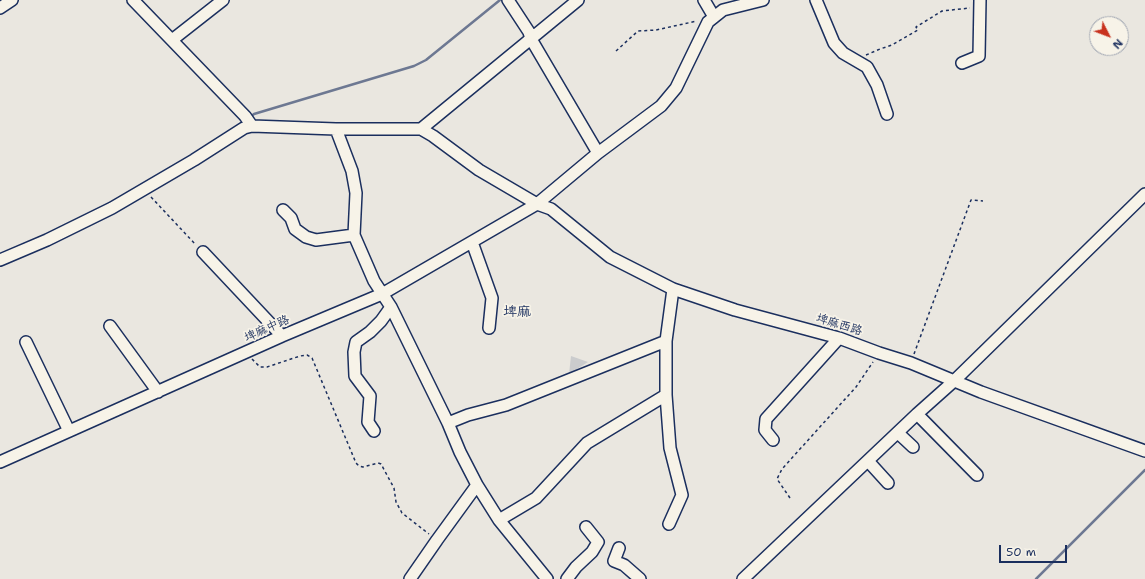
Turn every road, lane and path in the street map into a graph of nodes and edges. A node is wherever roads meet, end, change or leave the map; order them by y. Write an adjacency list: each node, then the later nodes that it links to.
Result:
1 (12, 0): 10 (street)
2 (133, 0): 13 (street)
3 (223, 0): 13 (street)
4 (508, 0): 12 (street)
5 (578, 0): 12 (street)
6 (704, 0): 11 (street)
7 (763, 0): 11 (street)
8 (816, 0): 15 (street)
9 (980, 3): 15 (path); 16 (street)
10 (0, 8)
11 (711, 19): 14 (path); 21 (street, 埤麻中路)
12 (531, 39): 20 (street); 21 (street)
13 (172, 40): 18 (street)
14 (616, 51)
15 (856, 60): 17 (street)
16 (962, 63)
17 (887, 114)
18 (252, 126): 19 (street); 22 (street)
19 (336, 129): 20 (street); 27 (street)
20 (421, 129): 25 (street, 埤麻西路)
21 (598, 153): 25 (street, 埤麻中路)
22 (144, 190): 29 (path); 30 (street)
23 (1145, 194): 43 (street)
24 (983, 200): 42 (path)
25 (537, 204): 28 (street, 埤麻中路); 31 (street, 埤麻西路)
26 (283, 210): 27 (street)
27 (354, 235): 32 (street)
28 (472, 242): 32 (street, 埤麻中路); 35 (street)
29 (203, 252): 36 (street)
30 (0, 260)
31 (673, 289): 37 (street, 埤麻西路); 38 (street)
32 (382, 294): 33 (street); 36 (street, 埤麻中路)
33 (391, 308): 47 (street); 48 (street)
34 (110, 326): 44 (street)
35 (489, 328)
36 (282, 336): 40 (street, 埤麻中路)
37 (840, 338): 41 (street, 埤麻西路); 51 (street)
38 (666, 341): 45 (street); 47 (street)
39 (26, 342): 49 (street)
40 (247, 352): 44 (street, 埤麻中路); 63 (path)
41 (879, 353): 42 (street, 埤麻西路); 59 (path)
42 (911, 363): 43 (street, 埤麻西路)
43 (954, 381): 46 (street); 53 (street, 埤麻西路)
44 (158, 392): 49 (street, 埤麻中路)
45 (666, 395): 60 (street); 61 (street)
46 (917, 414): 50 (street); 56 (street)
47 (448, 423): 58 (street)
48 (374, 431)
49 (69, 432): 55 (street, 埤麻中路)
50 (898, 432): 52 (street); 54 (street)
51 (773, 440)
52 (913, 447)
53 (1145, 451)
54 (868, 461): 57 (street); 69 (street)
55 (0, 462)
56 (977, 475)
57 (888, 483)
58 (477, 486): 60 (street); 63 (street)
59 (790, 498)
60 (499, 520): 66 (street)
61 (669, 524)
62 (586, 527): 67 (street)
63 (437, 540): 65 (street)
64 (619, 548): 68 (street)
65 (410, 579)
66 (547, 579)
67 (567, 579)
68 (640, 579)
69 (743, 579)

